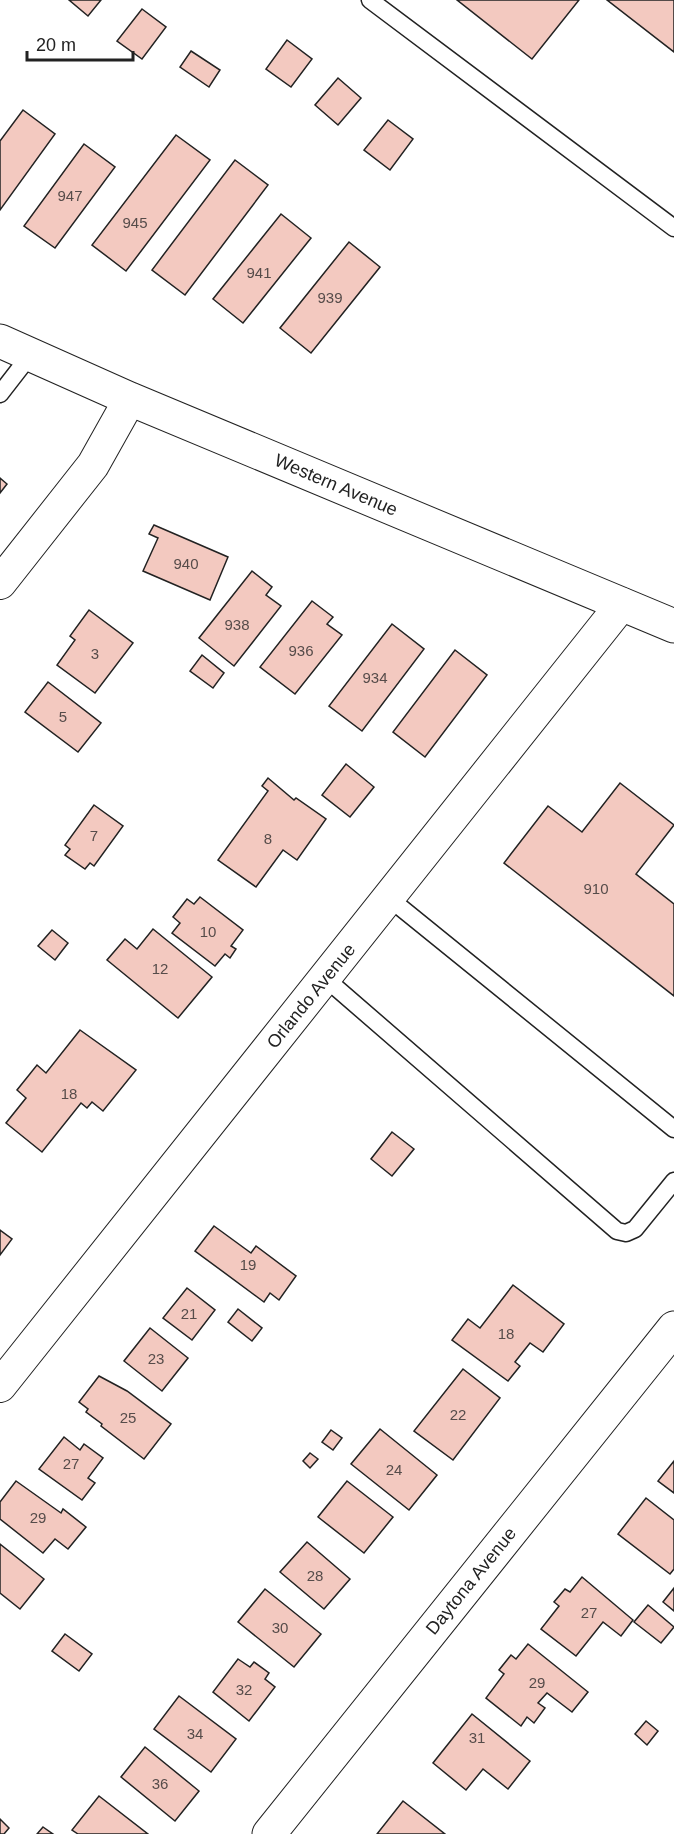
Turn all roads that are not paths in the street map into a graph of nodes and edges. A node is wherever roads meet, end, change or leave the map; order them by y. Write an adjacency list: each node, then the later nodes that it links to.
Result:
1 (370, 0): 2 (lane)
2 (674, 228)
3 (0, 340): 4 (main road, Western Avenue)
4 (31, 354): 5 (lane); 6 (main road, Western Avenue)
5 (0, 394)
6 (130, 399): 7 (street); 8 (main road, Western Avenue)
7 (0, 583)
8 (622, 604): 9 (main road, Western Avenue); 10 (street, Orlando Avenue)
9 (674, 626)
10 (389, 898): 11 (street, Orlando Avenue); 12 (lane)
11 (325, 978): 13 (lane); 15 (street, Orlando Avenue)
12 (674, 1129)
13 (674, 1181)
14 (674, 1328): 16 (main road, Daytona Avenue)
15 (0, 1386)
16 (269, 1834)

